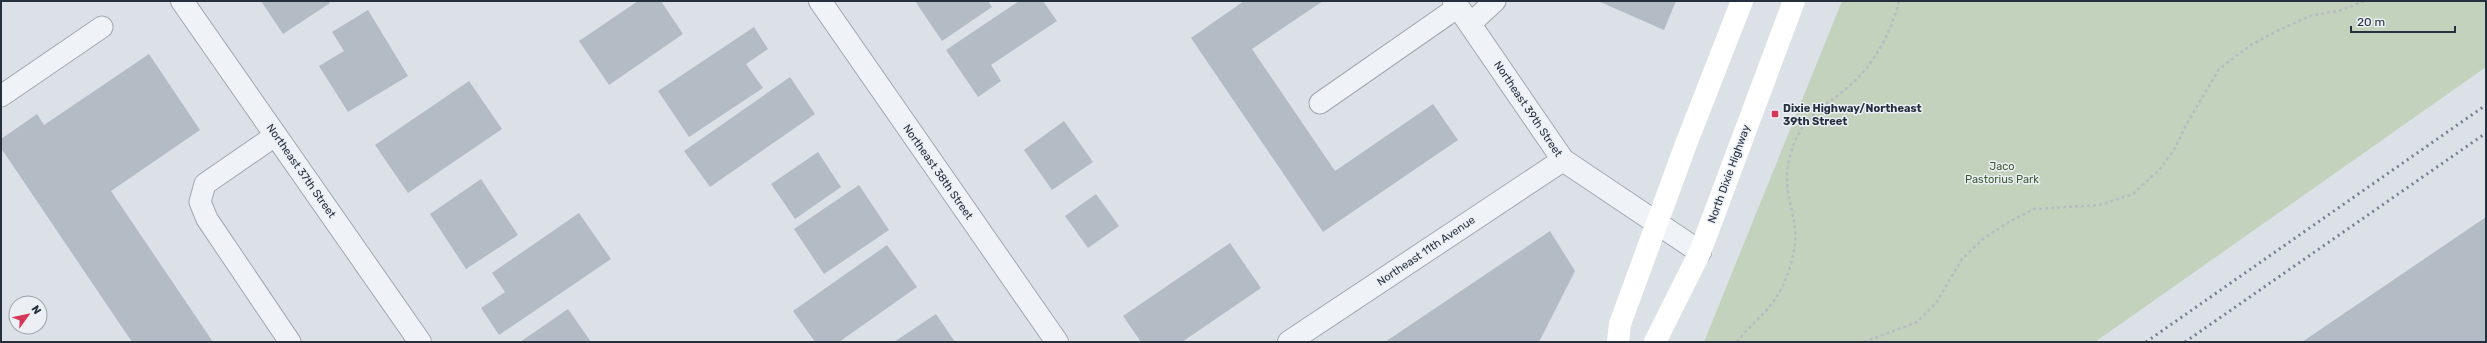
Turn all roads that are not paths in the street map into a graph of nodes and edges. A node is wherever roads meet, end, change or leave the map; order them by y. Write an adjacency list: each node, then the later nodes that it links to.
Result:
1 (182, 1): 10 (street, Northeast 37th Street)
2 (820, 1): 16 (street, Northeast 38th Street)
3 (1495, 1): 6 (lane)
4 (1742, 1): 12 (main road)
5 (1794, 1): 13 (main road, North Dixie Highway)
6 (1461, 11): 9 (lane); 11 (street, Northeast 39th Street)
7 (102, 27): 8 (lane)
8 (1, 96)
9 (1320, 103)
10 (276, 135): 14 (street, Northeast 37th Street); 15 (lane)
11 (1563, 160): 12 (street, Northeast 39th Street); 17 (street, Northeast 11th Avenue)
12 (1658, 224): 13 (street, Northeast 39th Street); 18 (main road)
13 (1700, 252): 19 (main road, North Dixie Highway)
14 (414, 340)
15 (290, 342)
16 (1057, 342)
17 (1289, 342)
18 (1618, 342)
19 (1655, 342)

